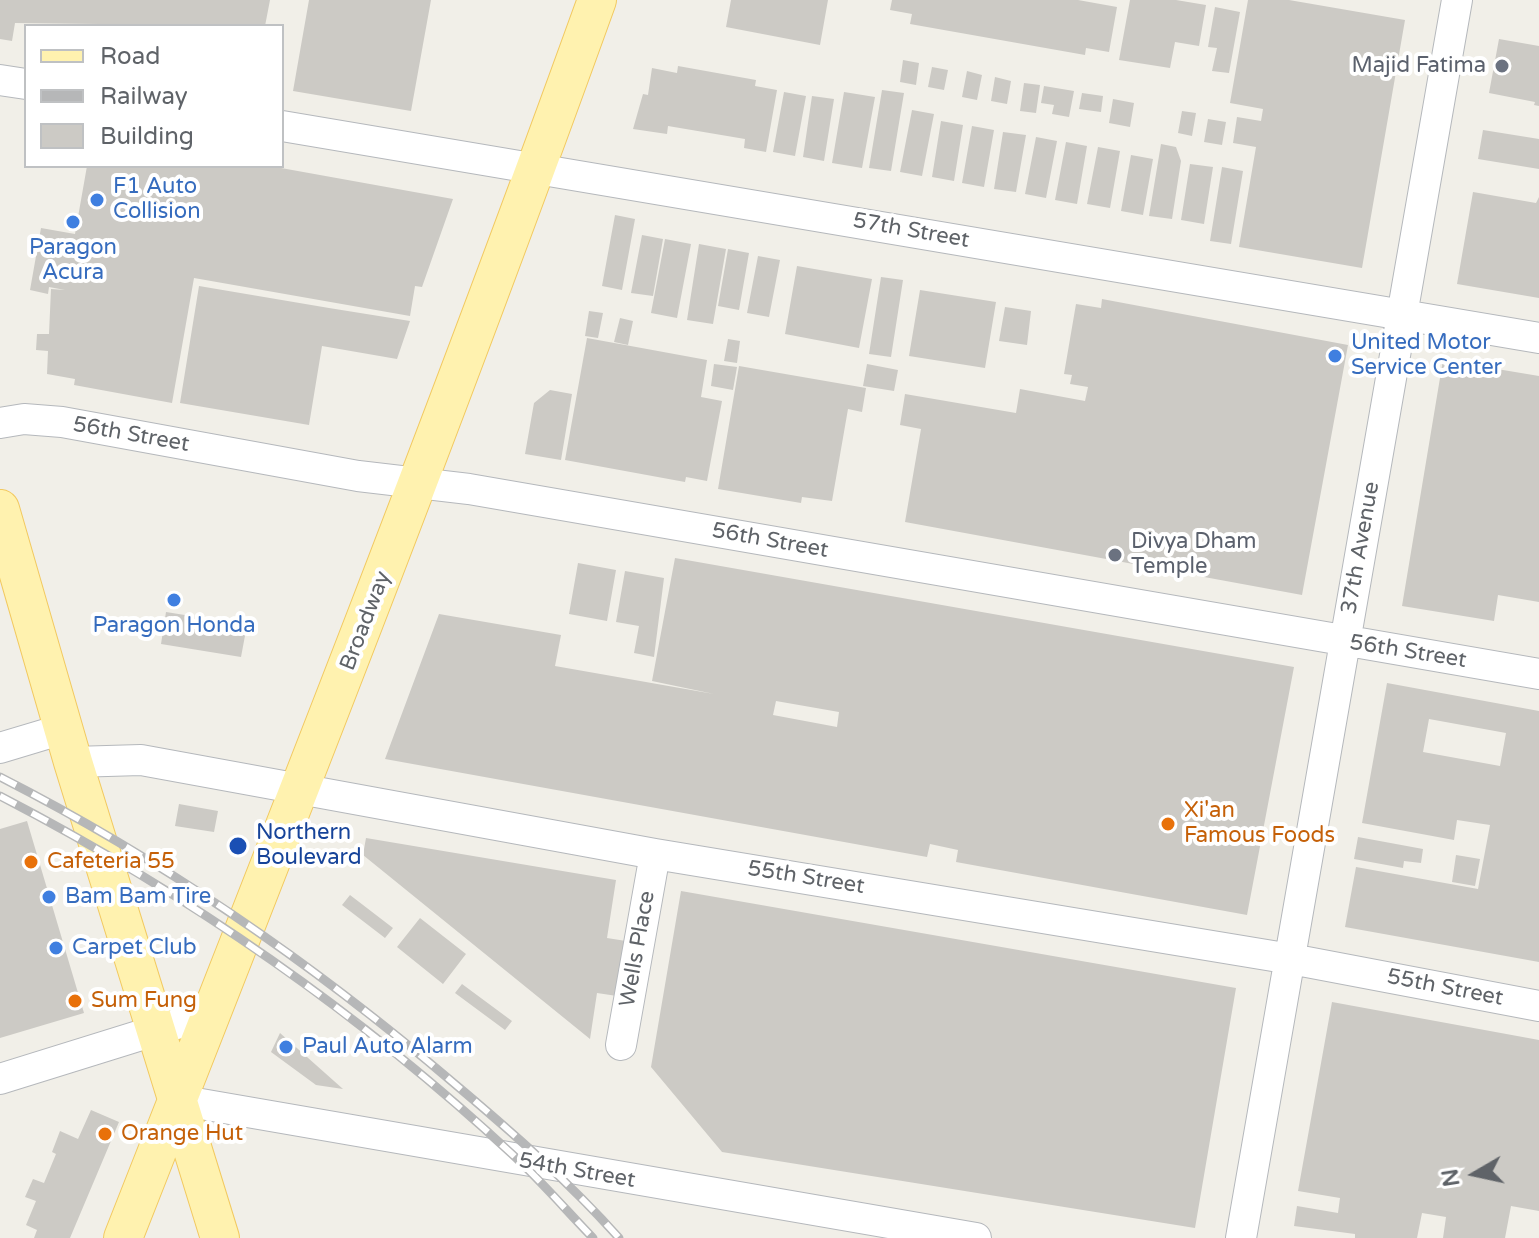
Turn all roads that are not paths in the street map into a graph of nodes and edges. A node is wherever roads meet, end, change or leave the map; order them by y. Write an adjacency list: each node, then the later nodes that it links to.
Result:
1 (597, 0): 6 (main road, Broadway)
2 (1457, 0): 7 (street, 37th Avenue)
3 (0, 80): 4 (street)
4 (24, 84)
5 (284, 126): 6 (street, 57th Street)
6 (535, 167): 7 (street, 57th Street); 10 (main road, Broadway)
7 (1403, 314): 8 (street, 57th Street); 12 (street, 37th Avenue)
8 (1539, 338)
9 (0, 423): 10 (street, 56th Street)
10 (418, 483): 12 (street, 56th Street); 16 (main road, Broadway)
11 (0, 509): 14 (main road)
12 (1344, 641): 13 (street, 56th Street); 18 (street, 37th Avenue)
13 (1539, 674)
14 (68, 745): 15 (street, 55th Street); 16 (street, 55th Street); 21 (main road)
15 (0, 748)
16 (301, 789): 17 (street, 55th Street); 20 (main road, Broadway)
17 (655, 854): 18 (street, 55th Street); 22 (street, Wells Place)
18 (1291, 959): 19 (street, 55th Street); 28 (street, 37th Avenue)
19 (1539, 1006)
20 (212, 1013): 21 (street); 24 (main road, Broadway)
21 (156, 1028): 23 (street); 24 (main road)
22 (621, 1045)
23 (0, 1079)
24 (178, 1100): 25 (main road, Broadway); 26 (main road); 27 (street, 54th Street)
25 (123, 1238)
26 (220, 1238)
27 (976, 1238)
28 (1241, 1238)

